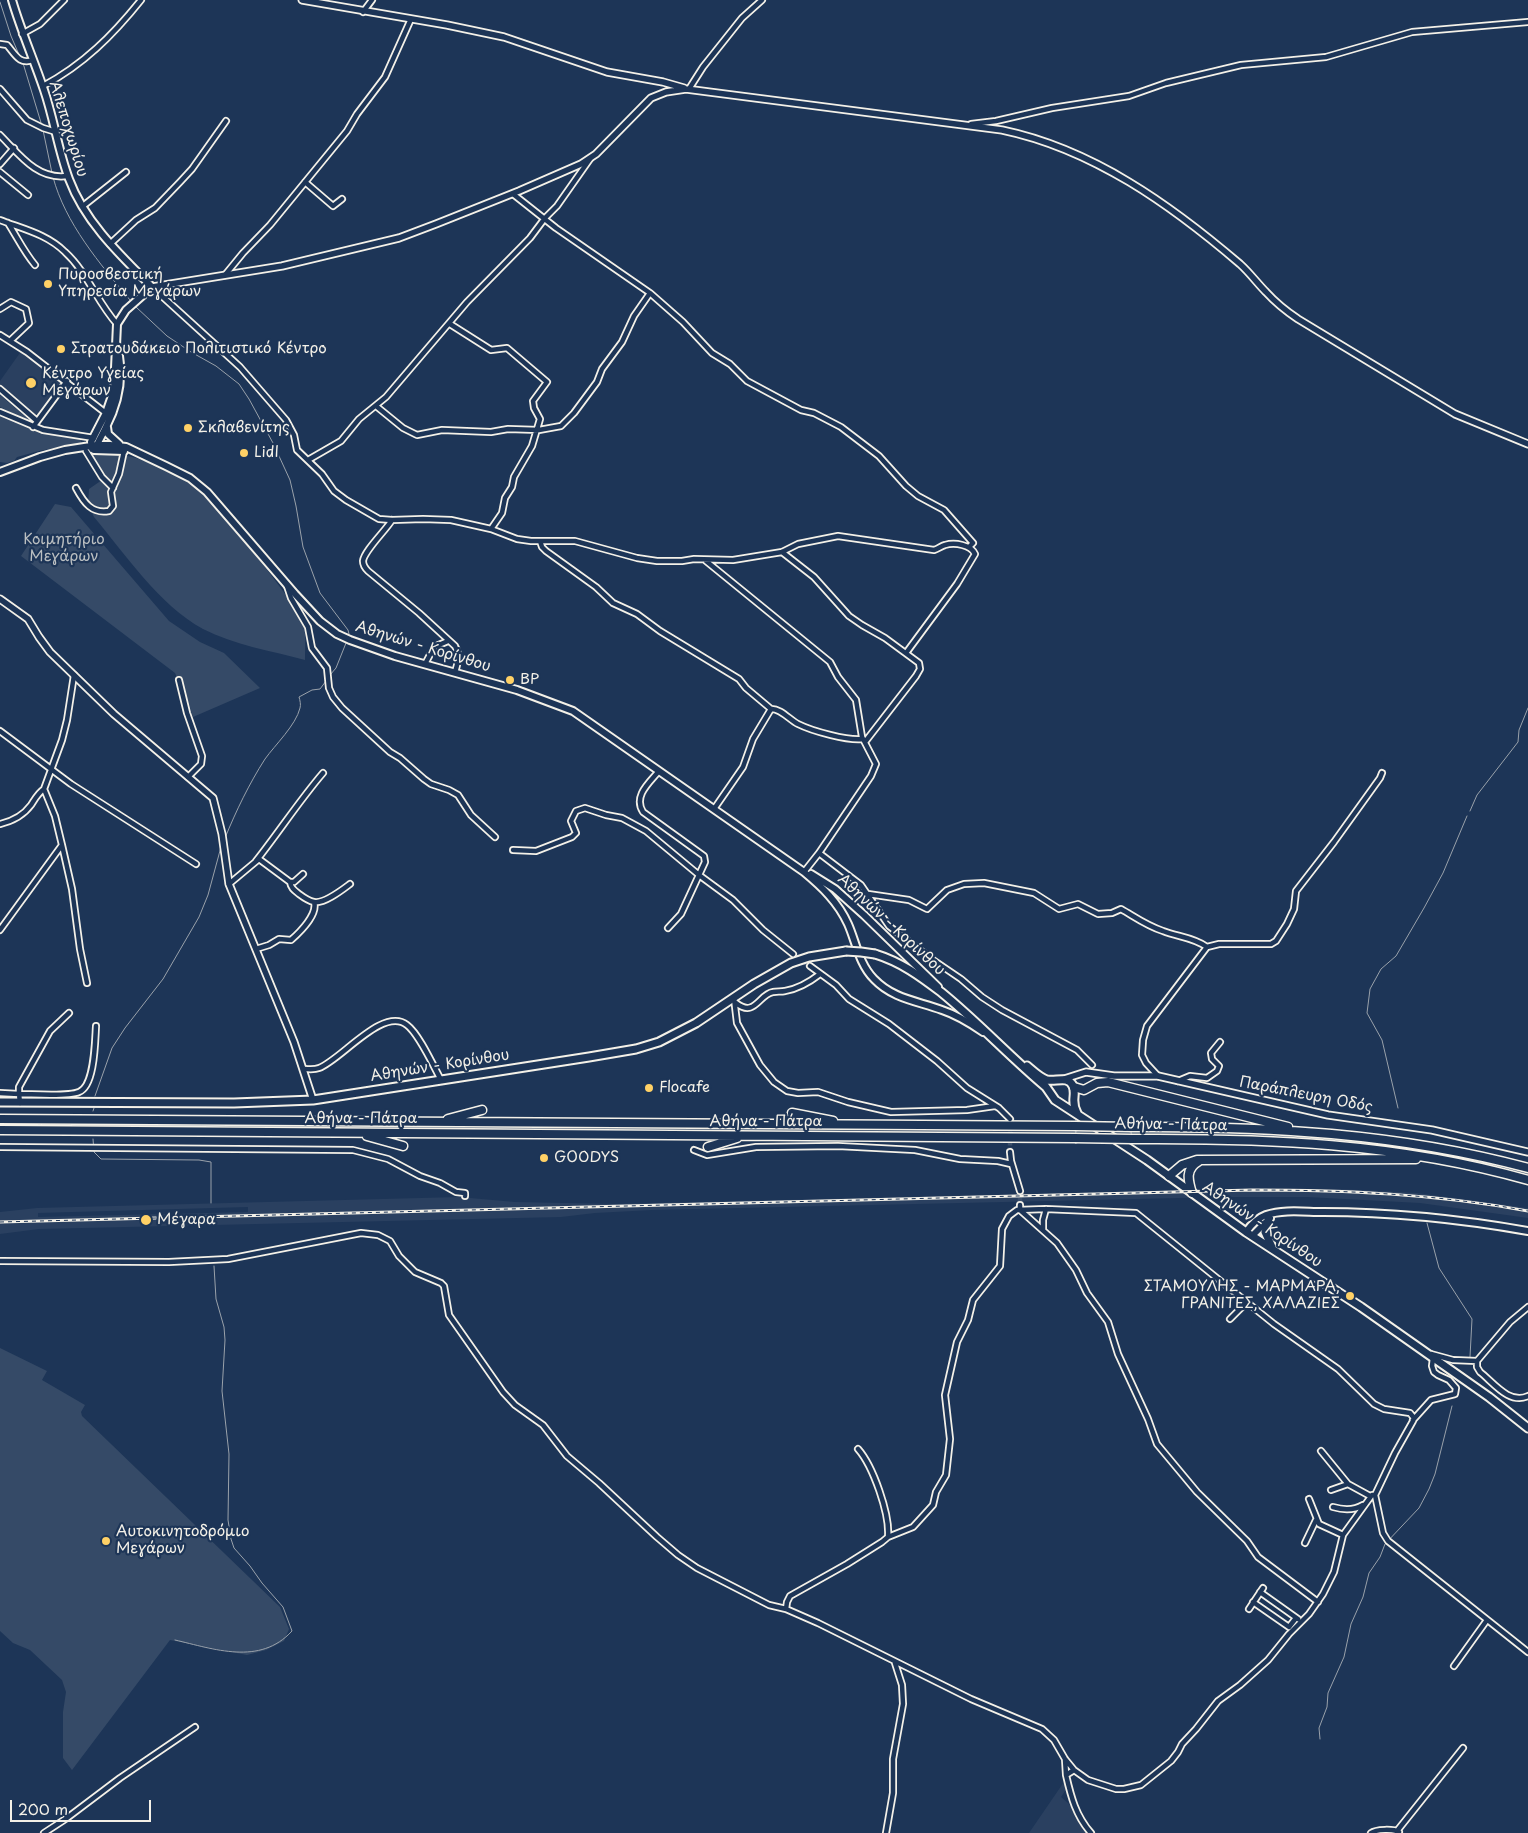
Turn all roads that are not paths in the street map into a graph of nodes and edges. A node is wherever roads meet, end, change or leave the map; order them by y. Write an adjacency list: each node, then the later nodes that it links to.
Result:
1 (12, 0): 10 (main road, Αλεποχωρίου)
2 (64, 0): 10 (street)
3 (141, 0): 13 (street)
4 (302, 0): 7 (street)
5 (372, 0): 7 (street)
6 (762, 0): 14 (street)
7 (363, 12): 8 (street)
8 (411, 19): 14 (street); 26 (street)
9 (1528, 22): 17 (street)
10 (22, 34): 12 (main road, Αλεποχωρίου)
11 (0, 44): 12 (street)
12 (33, 60): 13 (main road, Αλεποχωρίου)
13 (43, 86): 18 (main road, Αλεποχωρίου)
14 (687, 89): 17 (street); 21 (street)
15 (0, 90): 18 (street)
16 (226, 121): 34 (street)
17 (969, 125): 54 (street)
18 (56, 132): 25 (main road, Αλεποχωρίου)
19 (0, 134): 20 (street)
20 (14, 148): 22 (street); 25 (street)
21 (590, 159): 27 (street); 31 (street)
22 (0, 164)
23 (0, 172): 28 (street)
24 (126, 172): 30 (street)
25 (68, 176): 30 (main road, Αλεποχωρίου)
26 (305, 182): 29 (street); 36 (street)
27 (513, 194): 31 (street); 36 (street)
28 (28, 195)
29 (342, 199)
30 (83, 206): 34 (main road, Αλεποχωρίου)
31 (544, 218): 38 (street); 41 (street)
32 (0, 220): 33 (street)
33 (8, 223): 35 (street); 40 (street)
34 (110, 244): 37 (main road, Αλεποχωρίου)
35 (35, 265)
36 (225, 276): 37 (street)
37 (152, 287): 40 (main road); 57 (street)
38 (650, 293): 52 (street); 64 (street)
39 (0, 309): 43 (street)
40 (117, 324): 48 (main road)
41 (450, 324): 46 (street); 52 (street)
42 (0, 335): 43 (street)
43 (11, 340): 44 (street)
44 (67, 381): 48 (street); 49 (street)
45 (0, 389): 49 (street)
46 (376, 406): 52 (street); 57 (street)
47 (0, 412): 51 (street)
48 (108, 415): 50 (main road); 53 (main road)
49 (37, 421): 51 (street)
50 (107, 426): 55 (main road); 56 (main road)
51 (33, 427): 53 (street)
52 (538, 430): 62 (street)
53 (94, 438): 55 (main road)
54 (1528, 444)
55 (93, 448): 56 (main road, Αθηνών - Κορίνθου); 58 (main road, Αθηνών - Κορίνθου); 60 (street)
56 (125, 449): 60 (street); 67 (main road, Αθηνών - Κορίνθου)
57 (308, 460): 61 (street)
58 (0, 472)
59 (76, 488): 60 (street)
60 (113, 488)
61 (392, 520): 62 (street); 69 (street)
62 (491, 529): 63 (street)
63 (540, 541): 66 (street); 75 (street)
64 (969, 547): 65 (street); 70 (street)
65 (782, 552): 66 (street); 70 (street)
66 (704, 560): 77 (street)
67 (286, 585): 71 (main road, Αθηνών - Κορίνθου); 86 (street)
68 (0, 599): 73 (street)
69 (448, 641): 71 (street); 72 (street)
70 (906, 653): 77 (street)
71 (425, 664): 72 (main road, Αθηνών - Κορίνθου)
72 (455, 672): 79 (main road, Αθηνών - Κορίνθου)
73 (74, 674): 78 (street); 82 (street)
74 (179, 680): 82 (street)
75 (771, 709): 77 (street); 84 (street)
76 (0, 731): 78 (street)
77 (864, 741): 89 (street)
78 (50, 770): 83 (street); 91 (street)
79 (660, 771): 84 (main road, Αθηνών - Κορίνθου); 94 (street)
80 (323, 773): 90 (street)
81 (1382, 773): 102 (street)
82 (188, 777): 96 (street)
83 (44, 789): 85 (street); 87 (street)
84 (714, 809): 92 (main road, Αθηνών - Κορίνθου)
85 (0, 824)
86 (495, 837)
87 (62, 845): 101 (street); 107 (street)
88 (513, 850): 94 (street)
89 (819, 853): 92 (street); 98 (street)
90 (256, 861): 95 (street); 96 (street)
91 (196, 864)
92 (804, 872): 109 (main road, Αθηνών - Κορίνθου); 112 (main road, Αθηνών - Κορίνθου)
93 (303, 874): 95 (street)
94 (699, 875): 100 (street); 104 (street)
95 (290, 882): 99 (street)
96 (229, 884): 103 (street)
97 (350, 884): 99 (street)
98 (868, 894): 102 (street); 115 (street)
99 (314, 902): 103 (street)
100 (668, 928)
101 (0, 930)
102 (1206, 947): 118 (street)
103 (256, 949): 116 (street)
104 (793, 954)
105 (810, 966): 106 (street)
106 (820, 974): 108 (street); 131 (street)
107 (87, 983)
108 (735, 1001): 109 (main road, Αθηνών - Κορίνθου, bridge); 119 (main road, Αθηνών - Κορίνθου); 131 (street)
109 (957, 1005): 112 (main road, Αθηνών - Κορίνθου)
110 (69, 1013): 124 (street)
111 (96, 1026): 124 (street)
112 (992, 1037): 114 (main road, Αθηνών - Κορίνθου)
113 (1220, 1042): 121 (street)
114 (1016, 1059): 120 (main road, Αθηνών - Κορίνθου); 125 (main road, Αθηνών - Κορίνθου)
115 (1092, 1065)
116 (304, 1069): 119 (street); 127 (street)
117 (1078, 1073): 118 (street, Παράπλευρη Οδός); 120 (street, Παράπλευρη Οδός); 122 (street)
118 (1158, 1076): 121 (street, Παράπλευρη Οδός)
119 (441, 1080): 127 (main road, Αθηνών - Κορίνθου)
120 (1060, 1080): 122 (main road, Αθηνών - Κορίνθου); 125 (main road)
121 (1178, 1081): 148 (street, Παράπλευρη Οδός)
122 (1073, 1086): 126 (main road); 140 (highway)
123 (0, 1093): 124 (street)
124 (19, 1094): 129 (street)
125 (1051, 1094): 130 (main road, Αθηνών - Κορίνθου)
126 (1073, 1096): 130 (main road); 134 (main road)
127 (312, 1100): 129 (main road, Αθηνών - Κορίνθου)
128 (0, 1102): 129 (main road, Αθηνών - Κορίνθου)
129 (20, 1103)
130 (1061, 1103): 134 (main road, Αθηνών - Κορίνθου)
131 (995, 1106): 136 (street)
132 (482, 1110): 137 (highway)
133 (792, 1113): 138 (highway)
134 (1078, 1114): 153 (main road, Αθηνών - Κορίνθου)
135 (0, 1118): 137 (highway, Αθήνα - Πάτρα)
136 (1010, 1118)
137 (439, 1122): 138 (highway, Αθήνα - Πάτρα)
138 (852, 1125): 140 (highway, Αθήνα - Πάτρα, bridge)
139 (0, 1130): 141 (highway, Αθήνα - Πάτρα)
140 (1305, 1131): 152 (highway, Αθήνα - Πάτρα)
141 (358, 1133): 142 (highway, Αθήνα - Πάτρα); 143 (highway)
142 (746, 1136): 145 (highway); 150 (highway, Αθήνα - Πάτρα, bridge)
143 (403, 1146)
144 (0, 1147): 157 (street)
145 (708, 1147)
146 (694, 1150): 151 (street)
147 (1010, 1152): 151 (street)
148 (1528, 1152)
149 (1200, 1160): 150 (highway); 153 (highway); 156 (highway)
150 (1438, 1160): 154 (highway, Αθήνα - Πάτρα)
151 (1011, 1164): 155 (street)
152 (1528, 1168)
153 (1169, 1176): 156 (main road, Αθηνών - Κορίνθου)
154 (1528, 1180)
155 (1020, 1191)
156 (1192, 1193): 164 (main road, Αθηνών - Κορίνθου)
157 (465, 1196)
158 (1020, 1208): 159 (street); 162 (street); 186 (street)
159 (1046, 1209): 162 (street); 167 (street)
160 (1275, 1214): 161 (main road); 163 (main road); 164 (main road)
161 (1269, 1219): 164 (main road); 165 (main road)
162 (1043, 1229): 189 (street)
163 (1528, 1231)
164 (1249, 1234): 165 (main road, Αθηνών - Κορίνθου)
165 (1275, 1251): 170 (main road, Αθηνών - Κορίνθου)
166 (0, 1261): 190 (street)
167 (1247, 1302): 169 (street); 174 (street)
168 (1528, 1307): 172 (street)
169 (1230, 1319)
170 (1425, 1352): 171 (main road, Αθηνών - Κορίνθου); 172 (street)
171 (1433, 1358): 174 (street); 175 (main road, Αθηνών - Κορίνθου)
172 (1476, 1361): 173 (street)
173 (1528, 1396)
174 (1413, 1421): 180 (street)
175 (1528, 1428)
176 (858, 1449): 186 (street)
177 (1321, 1451): 178 (street)
178 (1348, 1484): 179 (street); 180 (street)
179 (1331, 1490)
180 (1372, 1496): 182 (street); 193 (street)
181 (1309, 1499): 184 (street)
182 (1364, 1504): 183 (street); 185 (street)
183 (1333, 1507)
184 (1316, 1520): 185 (street); 187 (street)
185 (1343, 1535): 189 (street)
186 (888, 1536): 190 (street)
187 (1304, 1542)
188 (1253, 1602): 191 (street); 192 (street); 192 (street)
189 (1318, 1602): 194 (street)
190 (786, 1609): 196 (street)
191 (1249, 1609)
192 (1296, 1618): 194 (street)
193 (1487, 1620): 195 (street); 197 (street)
194 (1302, 1621): 201 (street)
195 (1528, 1652)
196 (895, 1663): 200 (street); 205 (street)
197 (1454, 1666)
198 (195, 1727): 204 (street)
199 (1463, 1748): 203 (street)
200 (1064, 1759): 201 (street); 202 (street)
201 (1074, 1770): 202 (street)
202 (1066, 1775): 206 (street)
203 (1399, 1832): 207 (street)
204 (44, 1833)
205 (886, 1833)
206 (1091, 1833)
207 (1371, 1833)

